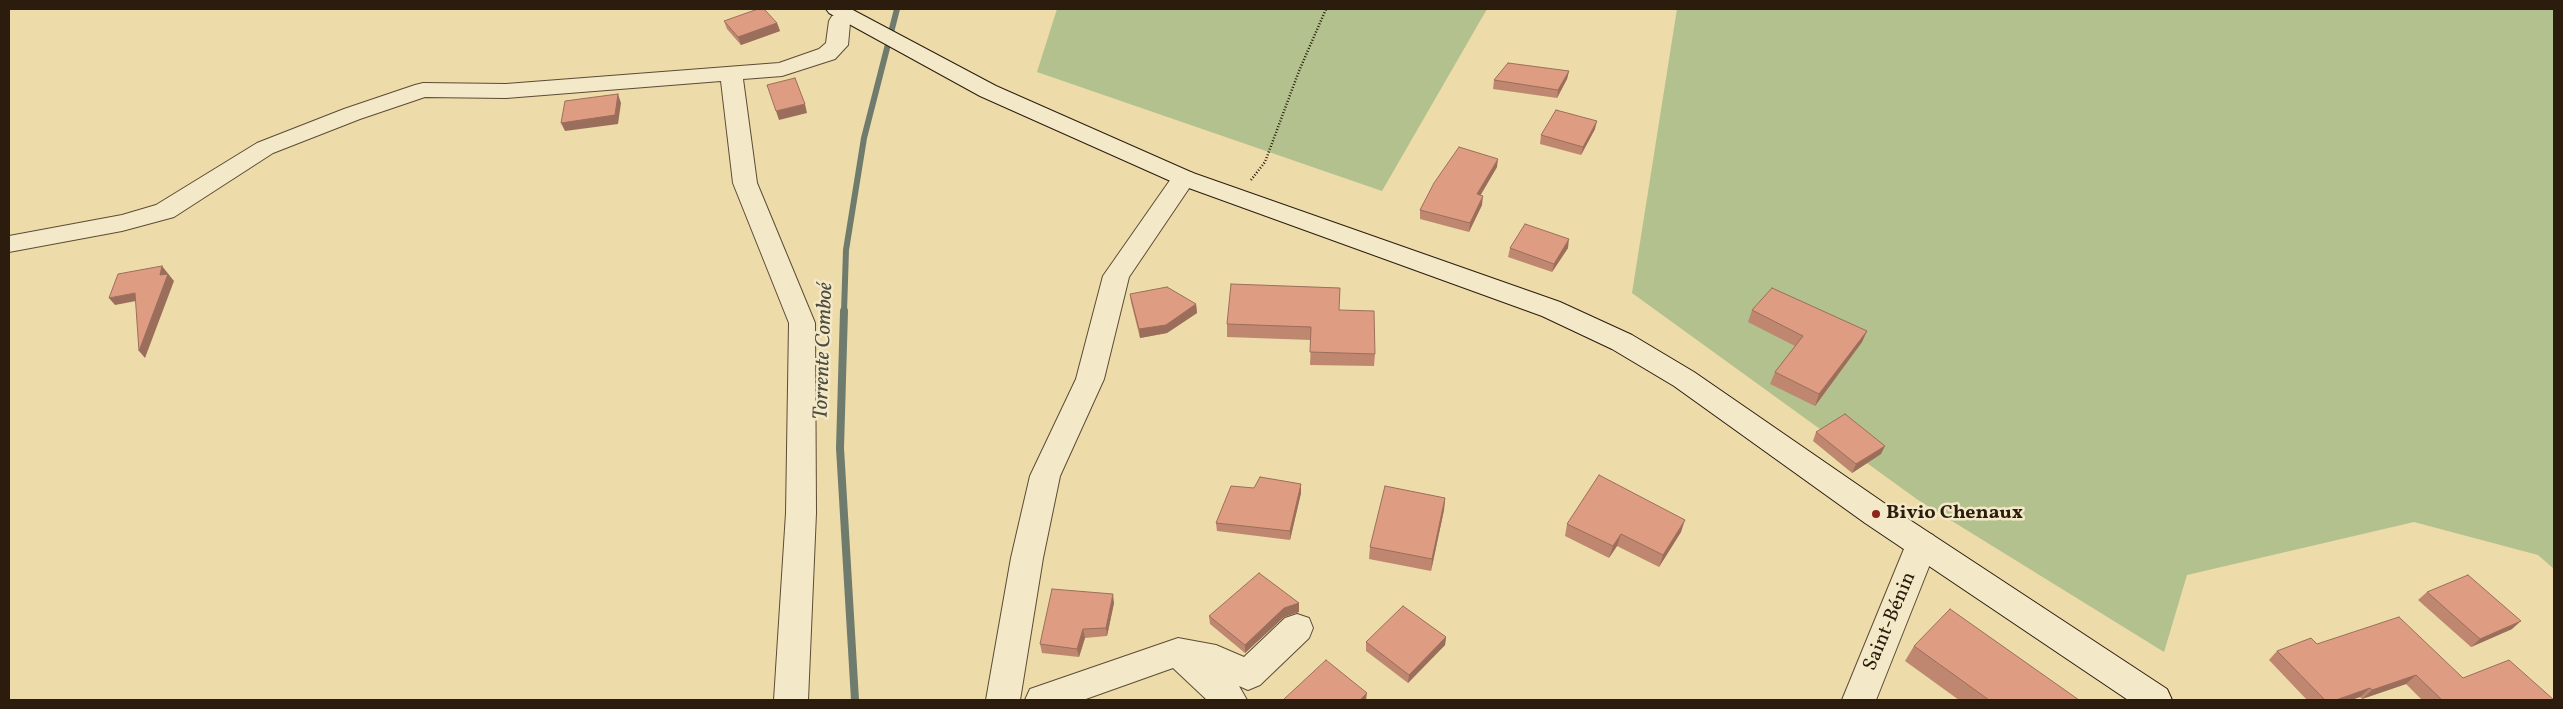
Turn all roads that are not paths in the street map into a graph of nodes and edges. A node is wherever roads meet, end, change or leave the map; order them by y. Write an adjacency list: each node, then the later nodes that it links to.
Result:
1 (848, 16): 2 (street); 3 (street)
2 (730, 73): 4 (street); 8 (street)
3 (1184, 178): 5 (street); 9 (street)
4 (9, 244)
5 (1922, 544): 12 (street, Saint-Bénin); 13 (street)
6 (1297, 628): 7 (street)
7 (1178, 652): 10 (street); 11 (street)
8 (791, 700)
9 (1003, 700)
10 (1042, 700)
11 (1230, 700)
12 (1859, 700)
13 (2155, 700)

